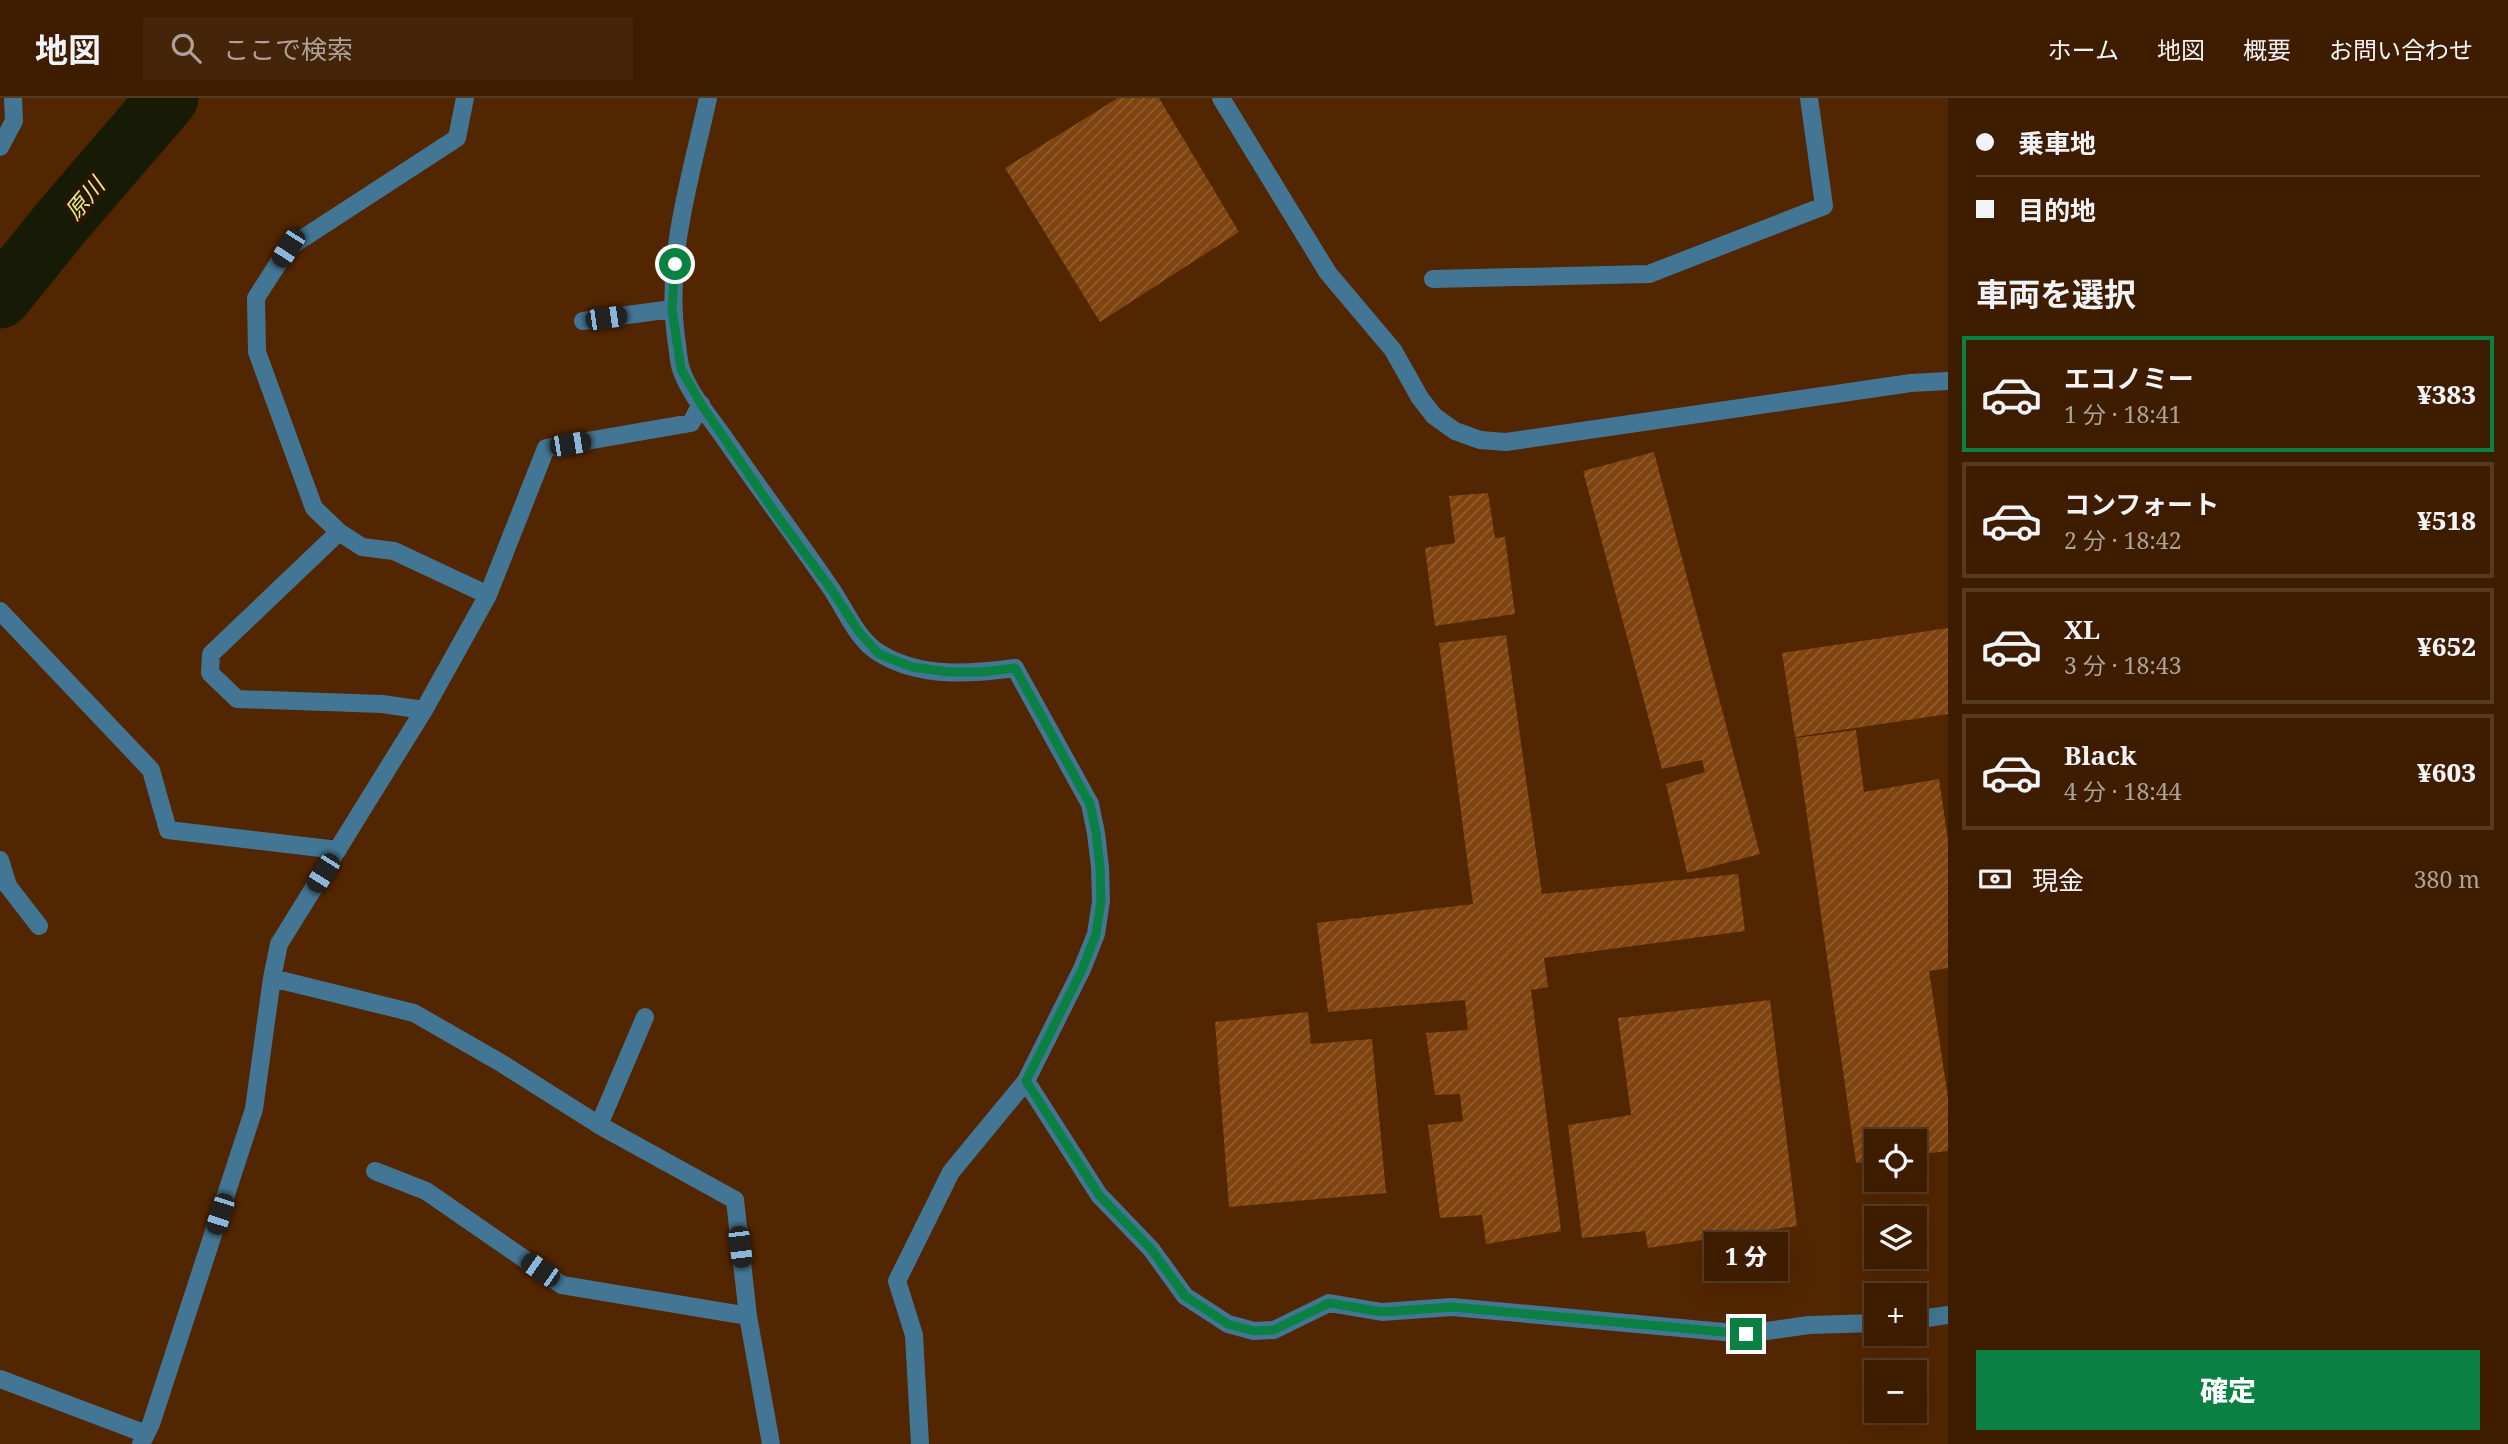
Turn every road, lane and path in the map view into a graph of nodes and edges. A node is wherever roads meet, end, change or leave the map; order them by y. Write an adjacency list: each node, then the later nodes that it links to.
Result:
1 (13, 98): 6 (street)
2 (465, 98): 12 (street)
3 (708, 98): 8 (street)
4 (1221, 98): 10 (street)
5 (1809, 98): 7 (street)
6 (0, 147)
7 (1433, 279)
8 (672, 309): 9 (street); 11 (street)
9 (583, 321)
10 (1948, 381)
11 (701, 404): 13 (street); 21 (street)
12 (339, 532): 13 (street); 15 (street)
13 (488, 595): 15 (street)
14 (0, 611): 16 (street)
15 (424, 710): 16 (street)
16 (338, 850): 19 (street)
17 (0, 860): 18 (street)
18 (39, 926)
19 (272, 978): 22 (street); 29 (street)
20 (645, 1017): 22 (street)
21 (1026, 1081): 27 (street); 31 (street)
22 (599, 1125): 25 (street)
23 (375, 1171): 25 (street)
24 (1948, 1315): 26 (street)
25 (748, 1316): 30 (street)
26 (1927, 1318)
27 (1864, 1323)
28 (0, 1379): 29 (street)
29 (144, 1439)
30 (771, 1444)
31 (920, 1444)

